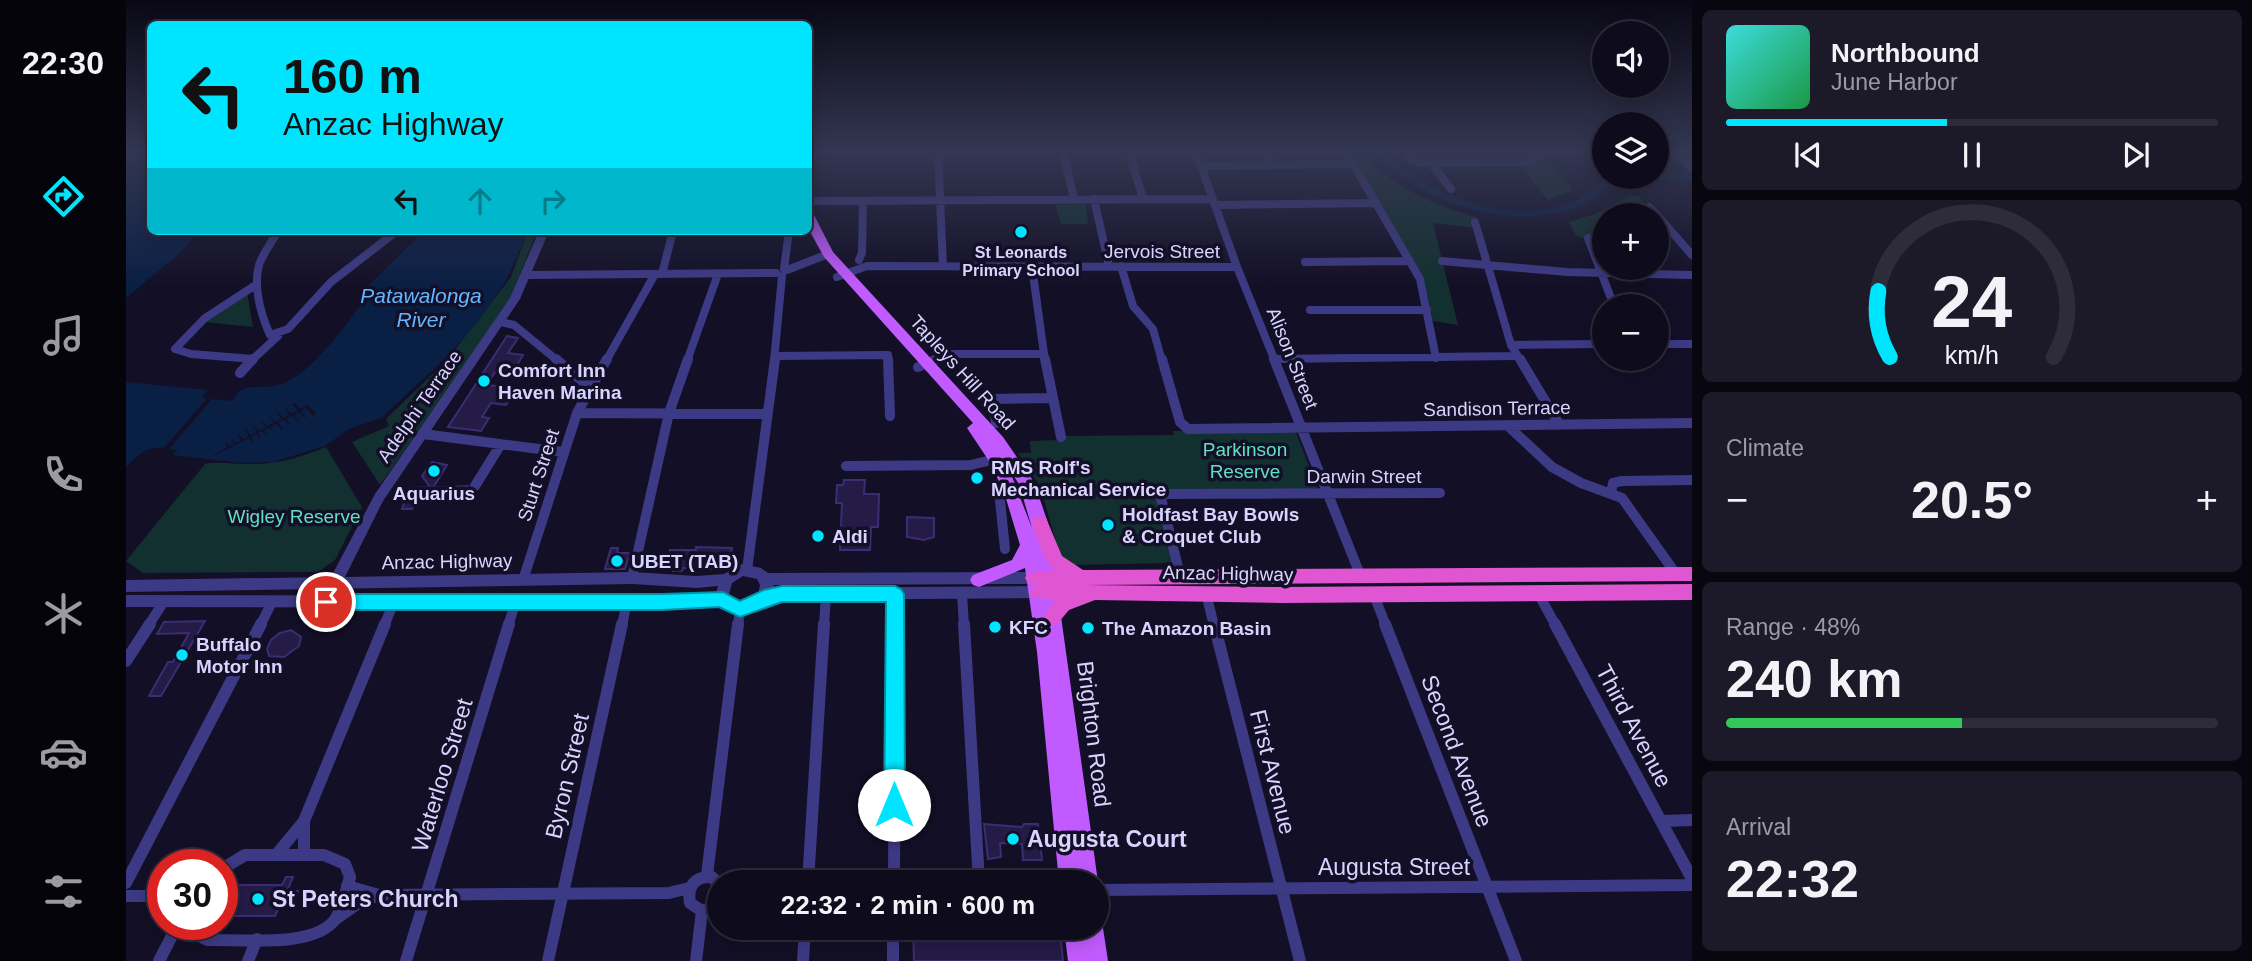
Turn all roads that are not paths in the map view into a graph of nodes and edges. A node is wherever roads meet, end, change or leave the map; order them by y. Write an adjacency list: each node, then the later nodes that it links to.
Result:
1 (939, 197): 7 (street)
2 (1212, 197): 10 (street, Alison Street)
3 (1372, 197): 11 (street)
4 (1074, 199): 5 (street); 7 (street)
5 (1094, 199): 6 (street); 32 (street)
6 (1143, 199): 10 (street)
7 (939, 200): 9 (street); 29 (street)
8 (812, 201): 9 (street)
9 (863, 202): 25 (street)
10 (1214, 202): 11 (street); 33 (street, Alison Street)
11 (1376, 203): 26 (street)
12 (1475, 222): 34 (street)
13 (812, 225): 24 (main road, Tapleys Hill Road)
14 (1669, 229): 23 (street)
15 (276, 235): 43 (street)
16 (391, 235): 47 (street)
17 (542, 235): 39 (street, Adelphi Terrace)
18 (672, 235): 37 (street, Sturt Street)
19 (788, 235): 35 (street)
20 (807, 235): 24 (main road, Tapleys Hill Road)
21 (1588, 238): 22 (street)
22 (1592, 250)
23 (1692, 255)
24 (824, 256): 35 (street); 40 (main road, Tapleys Hill Road)
25 (859, 260)
26 (1410, 261): 28 (street); 45 (street)
27 (1442, 261): 34 (street)
28 (1305, 262)
29 (943, 266): 31 (street, Jervois Street); 40 (street, Jervois Street)
30 (1121, 266): 32 (street, Jervois Street); 33 (street, Jervois Street); 70 (street, Sandison Terrace)
31 (1032, 267): 32 (street, Jervois Street); 52 (street)
32 (1109, 267)
33 (1237, 267): 57 (street, Alison Street)
34 (1489, 267): 36 (street); 51 (street)
35 (782, 272): 38 (street); 53 (street)
36 (1592, 273)
37 (658, 274): 38 (street); 39 (street); 60 (street, Sturt Street)
38 (718, 274): 63 (street)
39 (526, 275): 46 (street, Adelphi Terrace)
40 (841, 275): 58 (main road, Tapleys Hill Road)
41 (1669, 275): 42 (street)
42 (1692, 275)
43 (257, 284): 47 (street); 56 (street)
44 (1310, 310): 45 (street)
45 (1427, 310): 55 (street)
46 (501, 322): 60 (street); 71 (street, Adelphi Terrace)
47 (273, 337): 56 (street)
48 (1592, 344): 51 (street)
49 (1669, 344): 50 (street)
50 (1692, 344)
51 (1511, 345): 54 (street)
52 (1044, 354): 58 (street); 61 (street)
53 (775, 356): 64 (street); 65 (street)
54 (1515, 356): 55 (street); 68 (street)
55 (1436, 358): 57 (street)
56 (253, 359): 59 (street)
57 (1275, 359): 70 (street, Alison Street)
58 (923, 365): 75 (main road, Tapleys Hill Road)
59 (240, 373)
60 (590, 387): 62 (street, Sturt Street)
61 (1052, 398): 67 (street); 72 (street)
62 (577, 413): 63 (street); 74 (street, Sturt Street)
63 (670, 413): 64 (street); 99 (street)
64 (767, 414): 90 (street)
65 (890, 416)
66 (1692, 423): 68 (street, Sandison Terrace)
67 (996, 424)
68 (1559, 424): 69 (street, Sandison Terrace)
69 (1507, 425): 70 (street, Sandison Terrace); 80 (street)
70 (1301, 427): 81 (street, Alison Street)
71 (424, 434): 73 (street); 86 (street, Adelphi Terrace)
72 (1061, 437)
73 (501, 444): 74 (street); 78 (street)
74 (563, 452): 101 (street, Sturt Street)
75 (1002, 457): 76 (street); 84 (main road, Tapleys Hill Road); 85 (main road, Tapleys Hill Road)
76 (846, 466)
77 (1692, 480): 80 (street)
78 (475, 486)
79 (999, 491): 83 (street)
80 (1611, 493): 91 (street)
81 (1328, 494): 82 (street, Darwin Street); 93 (street, Darwin Street); 97 (street, Alison Street)
82 (1440, 494)
83 (1001, 511): 84 (street); 88 (street)
84 (1019, 511): 87 (main road, Tapleys Hill Road)
85 (1040, 523): 92 (highway); 106 (main road, Tapleys Hill Road)
86 (363, 529): 89 (street, Adelphi Terrace); 108 (street, Adelphi Terrace)
87 (1027, 548): 103 (main road); 106 (main road, Tapleys Hill Road)
88 (1005, 549)
89 (341, 568): 105 (street); 108 (street, Adelphi Terrace)
90 (747, 570): 100 (street); 102 (street)
91 (1684, 574): 94 (highway, Anzac Highway)
92 (1093, 575): 93 (highway, Anzac Highway); 106 (highway, Anzac Highway)
93 (1180, 575): 95 (highway, Anzac Highway)
94 (1457, 576): 98 (highway, Anzac Highway); 116 (highway)
95 (1261, 577): 96 (highway, Anzac Highway); 117 (highway)
96 (1291, 577): 97 (highway, Anzac Highway); 118 (highway)
97 (1361, 577): 98 (highway, Anzac Highway)
98 (1432, 577): 116 (highway)
99 (632, 578): 101 (street, Anzac Highway); 102 (street, Anzac Highway)
100 (765, 579): 103 (street, Anzac Highway); 120 (street)
101 (523, 580): 104 (street, Anzac Highway)
102 (726, 580): 121 (street)
103 (979, 580): 106 (street, Anzac Highway)
104 (390, 583): 108 (street, Anzac Highway); 125 (street)
105 (287, 585): 107 (street, Anzac Highway); 108 (street, Anzac Highway)
106 (1042, 585): 109 (highway, Anzac Highway); 111 (street, Anzac Highway); 129 (main road, Brighton Road); 141 (main road, Brighton Road)
107 (126, 586)
108 (338, 586): 124 (street); 125 (street)
109 (1107, 591): 112 (highway, Anzac Highway); 129 (highway)
110 (1692, 592): 113 (highway, Anzac Highway)
111 (962, 593): 115 (street, Anzac Highway); 140 (street)
112 (1206, 593): 117 (highway, Anzac Highway); 149 (street, First Avenue)
113 (1538, 593): 116 (highway, Anzac Highway); 133 (street, Third Avenue)
114 (826, 594): 115 (street, Anzac Highway); 120 (street, Anzac Highway); 138 (street)
115 (895, 594): 139 (street)
116 (1458, 594): 119 (highway, Anzac Highway)
117 (1282, 595): 118 (highway, Anzac Highway)
118 (1302, 595): 119 (highway, Anzac Highway)
119 (1374, 595): 148 (street, Second Avenue)
120 (764, 598): 128 (street)
121 (723, 600): 123 (street, Anzac Highway); 128 (street)
122 (516, 601): 123 (street, Anzac Highway); 125 (street, Anzac Highway); 154 (street, Waterloo Street)
123 (628, 601): 152 (street, Byron Street)
124 (278, 602): 125 (street, Anzac Highway); 127 (street, Anzac Highway); 145 (street)
125 (391, 602): 132 (street)
126 (126, 603): 127 (street, Anzac Highway)
127 (163, 603): 130 (street)
128 (740, 609): 137 (street)
129 (1052, 617): 142 (main road, Brighton Road)
130 (126, 661)
131 (1692, 820): 133 (street)
132 (304, 821): 134 (street); 135 (street)
133 (1661, 821): 144 (street, Third Avenue)
134 (276, 855): 135 (street); 136 (street)
135 (304, 855): 147 (street)
136 (238, 859)
137 (714, 870)
138 (809, 870)
139 (894, 870)
140 (978, 870)
141 (1068, 870)
142 (1068, 870)
143 (707, 879): 151 (street)
144 (1692, 879)
145 (126, 883)
146 (1692, 885): 148 (street, Augusta Street)
147 (347, 886): 153 (street); 159 (street)
148 (1487, 887): 149 (street, Augusta Street); 177 (street, Second Avenue)
149 (1281, 888): 150 (street, Augusta Street); 176 (street, First Avenue)
150 (1109, 890)
151 (689, 893): 152 (street); 158 (street)
152 (562, 894): 154 (street); 170 (street, Byron Street)
153 (380, 895): 154 (street); 159 (street)
154 (427, 895): 169 (street, Waterloo Street)
155 (126, 896): 156 (street)
156 (147, 896)
157 (707, 909): 158 (street)
158 (702, 911): 171 (street)
159 (335, 920): 161 (street)
160 (238, 939): 161 (street)
161 (257, 939): 168 (street)
162 (170, 940): 167 (street)
163 (804, 940): 172 (street)
164 (893, 940): 173 (street)
165 (1076, 940): 174 (main road)
166 (1094, 940): 175 (main road)
167 (159, 961)
168 (248, 961)
169 (406, 961)
170 (548, 961)
171 (696, 961)
172 (803, 961)
173 (893, 961)
174 (1079, 961)
175 (1097, 961)
176 (1300, 961)
177 (1516, 961)

